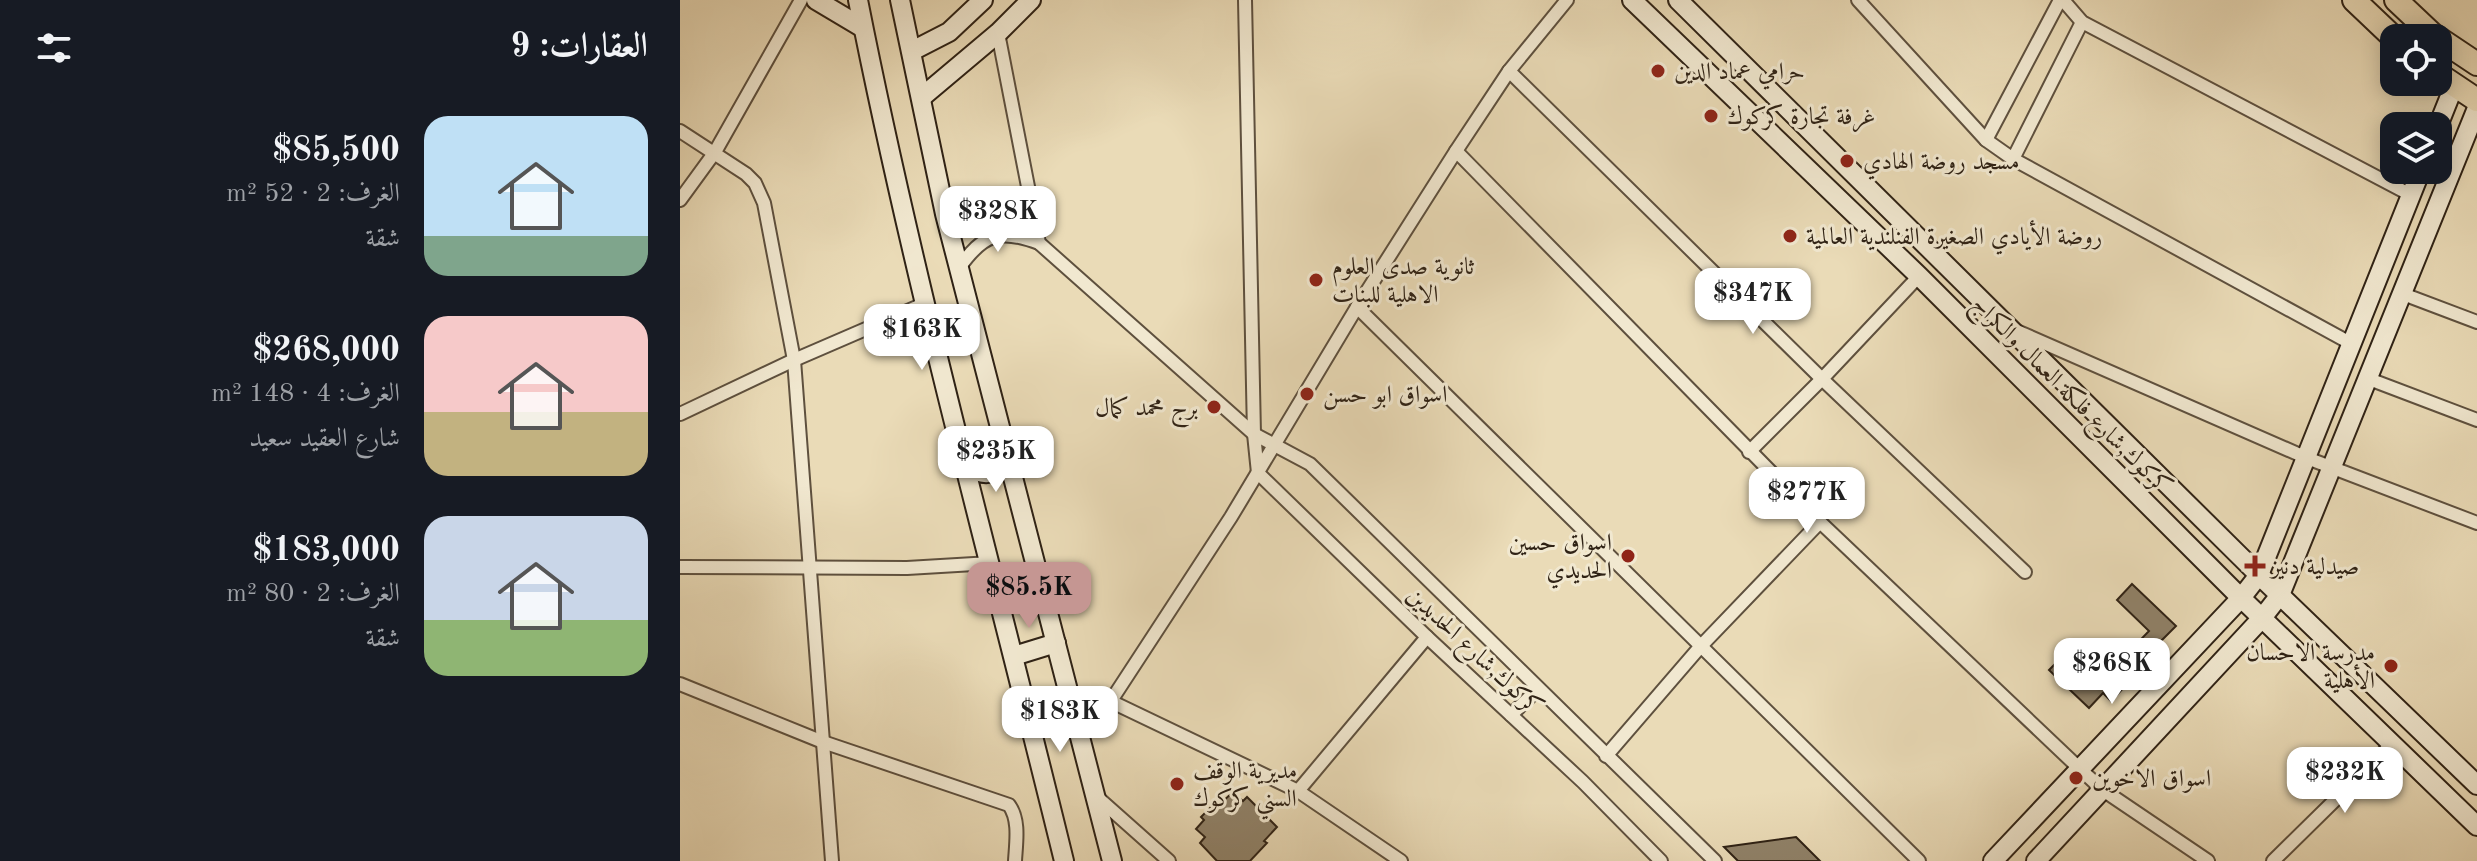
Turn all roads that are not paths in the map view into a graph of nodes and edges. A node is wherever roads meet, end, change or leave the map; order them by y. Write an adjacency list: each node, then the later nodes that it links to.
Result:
1 (801, 0): 29 (street)
2 (816, 0): 17 (street)
3 (858, 0): 17 (street)
4 (900, 0): 19 (street)
5 (983, 0): 19 (street)
6 (1031, 0): 18 (street)
7 (1245, 0): 50 (street)
8 (1567, 0): 21 (street)
9 (1632, 0): 38 (street, كركوك,شارع فلكة العمال والكراج)
10 (1678, 0): 43 (street, كركوك,شارع فلكة العمال والكراج)
11 (1858, 0): 27 (street)
12 (2061, 0): 15 (street); 27 (street)
13 (2354, 0): 16 (highway)
14 (2396, 0): 20 (highway)
15 (2082, 22): 30 (street); 32 (street)
16 (2380, 25)
17 (863, 28): 40 (street)
18 (998, 33): 23 (street); 33 (street)
19 (912, 51): 23 (street)
20 (2477, 64)
21 (1509, 71): 28 (street); 46 (street)
22 (2452, 84): 24 (highway)
23 (922, 97): 35 (street)
24 (2477, 100)
25 (2477, 108): 39 (street)
26 (680, 131): 29 (street)
27 (1986, 140): 30 (street)
28 (1456, 151): 41 (street); 52 (street)
29 (715, 152): 34 (street); 45 (street)
30 (2013, 159): 44 (street)
31 (2415, 184): 32 (street)
32 (2411, 195): 44 (street)
33 (1030, 197): 35 (street); 36 (street)
34 (680, 200)
35 (945, 214): 37 (street)
36 (1039, 243): 37 (street); 50 (street, كركوك,شارع الحديدين)
37 (959, 268): 53 (street)
38 (1919, 276): 46 (street); 66 (street, كركوك,شارع فلكة العمال والكراج)
39 (2403, 294): 42 (street); 47 (street)
40 (926, 303): 45 (street); 55 (street)
41 (1357, 307): 51 (street); 70 (street)
42 (2477, 322)
43 (2005, 326): 54 (street); 64 (street, كركوك,شارع فلكة العمال والكراج)
44 (2352, 344): 54 (street)
45 (794, 360): 48 (street); 62 (street)
46 (1822, 379): 52 (street); 63 (street)
47 (2369, 379): 49 (street); 56 (street)
48 (680, 414)
49 (2477, 420)
50 (1254, 434): 51 (street, كركوك,شارع الحديدين); 57 (street)
51 (1274, 445): 57 (street); 73 (street, كركوك,شارع الحديدين)
52 (1749, 452): 58 (street)
53 (1008, 456): 55 (street); 69 (street)
54 (2307, 458): 56 (street); 64 (street)
55 (967, 466): 60 (street)
56 (2333, 468): 59 (street); 65 (street)
57 (1258, 473): 68 (street, كركوك,شارع الحديدين); 81 (street)
58 (1820, 522): 70 (street); 78 (street)
59 (2477, 523)
60 (991, 563): 62 (street); 71 (street)
61 (680, 567): 62 (street)
62 (810, 569): 75 (street)
63 (2025, 572)
64 (2259, 575): 65 (street, كركوك,شارع فلكة العمال والكراج); 66 (street)
65 (2280, 595): 67 (street); 79 (street, كركوك,شارع فلكة العمال والكراج)
66 (2241, 598): 67 (street, كركوك,شارع فلكة العمال والكراج); 78 (street)
67 (2262, 618): 76 (street, كركوك,شارع فلكة العمال والكراج); 80 (street)
68 (1427, 637): 74 (street, كركوك,شارع الحديدين); 81 (street)
69 (1056, 643): 71 (street); 82 (street)
70 (1700, 647): 77 (street); 92 (street)
71 (1014, 656): 87 (street)
72 (680, 684): 75 (street)
73 (1538, 689): 74 (street); 77 (street, كركوك,شارع الحديدين)
74 (1511, 715): 84 (street, كركوك,شارع الحديدين)
75 (823, 742): 85 (street); 86 (street)
76 (2392, 744): 83 (street, كركوك,شارع فلكة العمال والكراج); 96 (street)
77 (1606, 756): 91 (street, كركوك,شارع الحديدين)
78 (2081, 770): 80 (street); 93 (street)
79 (2477, 785)
80 (2103, 790): 94 (street); 95 (street)
81 (1298, 791): 90 (street)
82 (1095, 796): 88 (street); 89 (street)
83 (2477, 826)
84 (1657, 860)
85 (832, 861)
86 (1015, 861)
87 (1064, 861)
88 (1112, 861)
89 (1169, 861)
90 (1401, 861)
91 (1715, 861)
92 (1919, 861)
93 (1993, 861)
94 (2036, 861)
95 (2208, 861)
96 (2273, 861)

